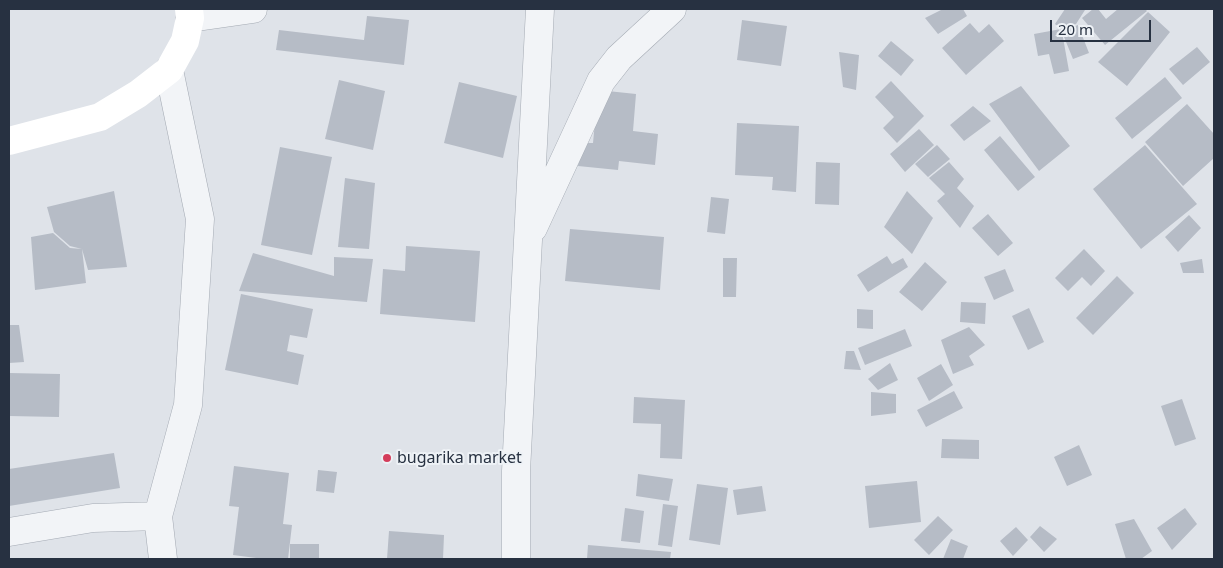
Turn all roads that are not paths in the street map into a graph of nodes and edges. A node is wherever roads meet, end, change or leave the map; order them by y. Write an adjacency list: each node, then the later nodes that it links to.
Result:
1 (253, 9): 4 (street)
2 (540, 9): 7 (street)
3 (672, 9): 7 (street)
4 (189, 14): 5 (main road)
5 (169, 70): 6 (main road); 8 (street)
6 (9, 141)
7 (527, 241): 11 (street)
8 (158, 516): 9 (street); 10 (street)
9 (9, 532)
10 (163, 559)
11 (516, 559)

